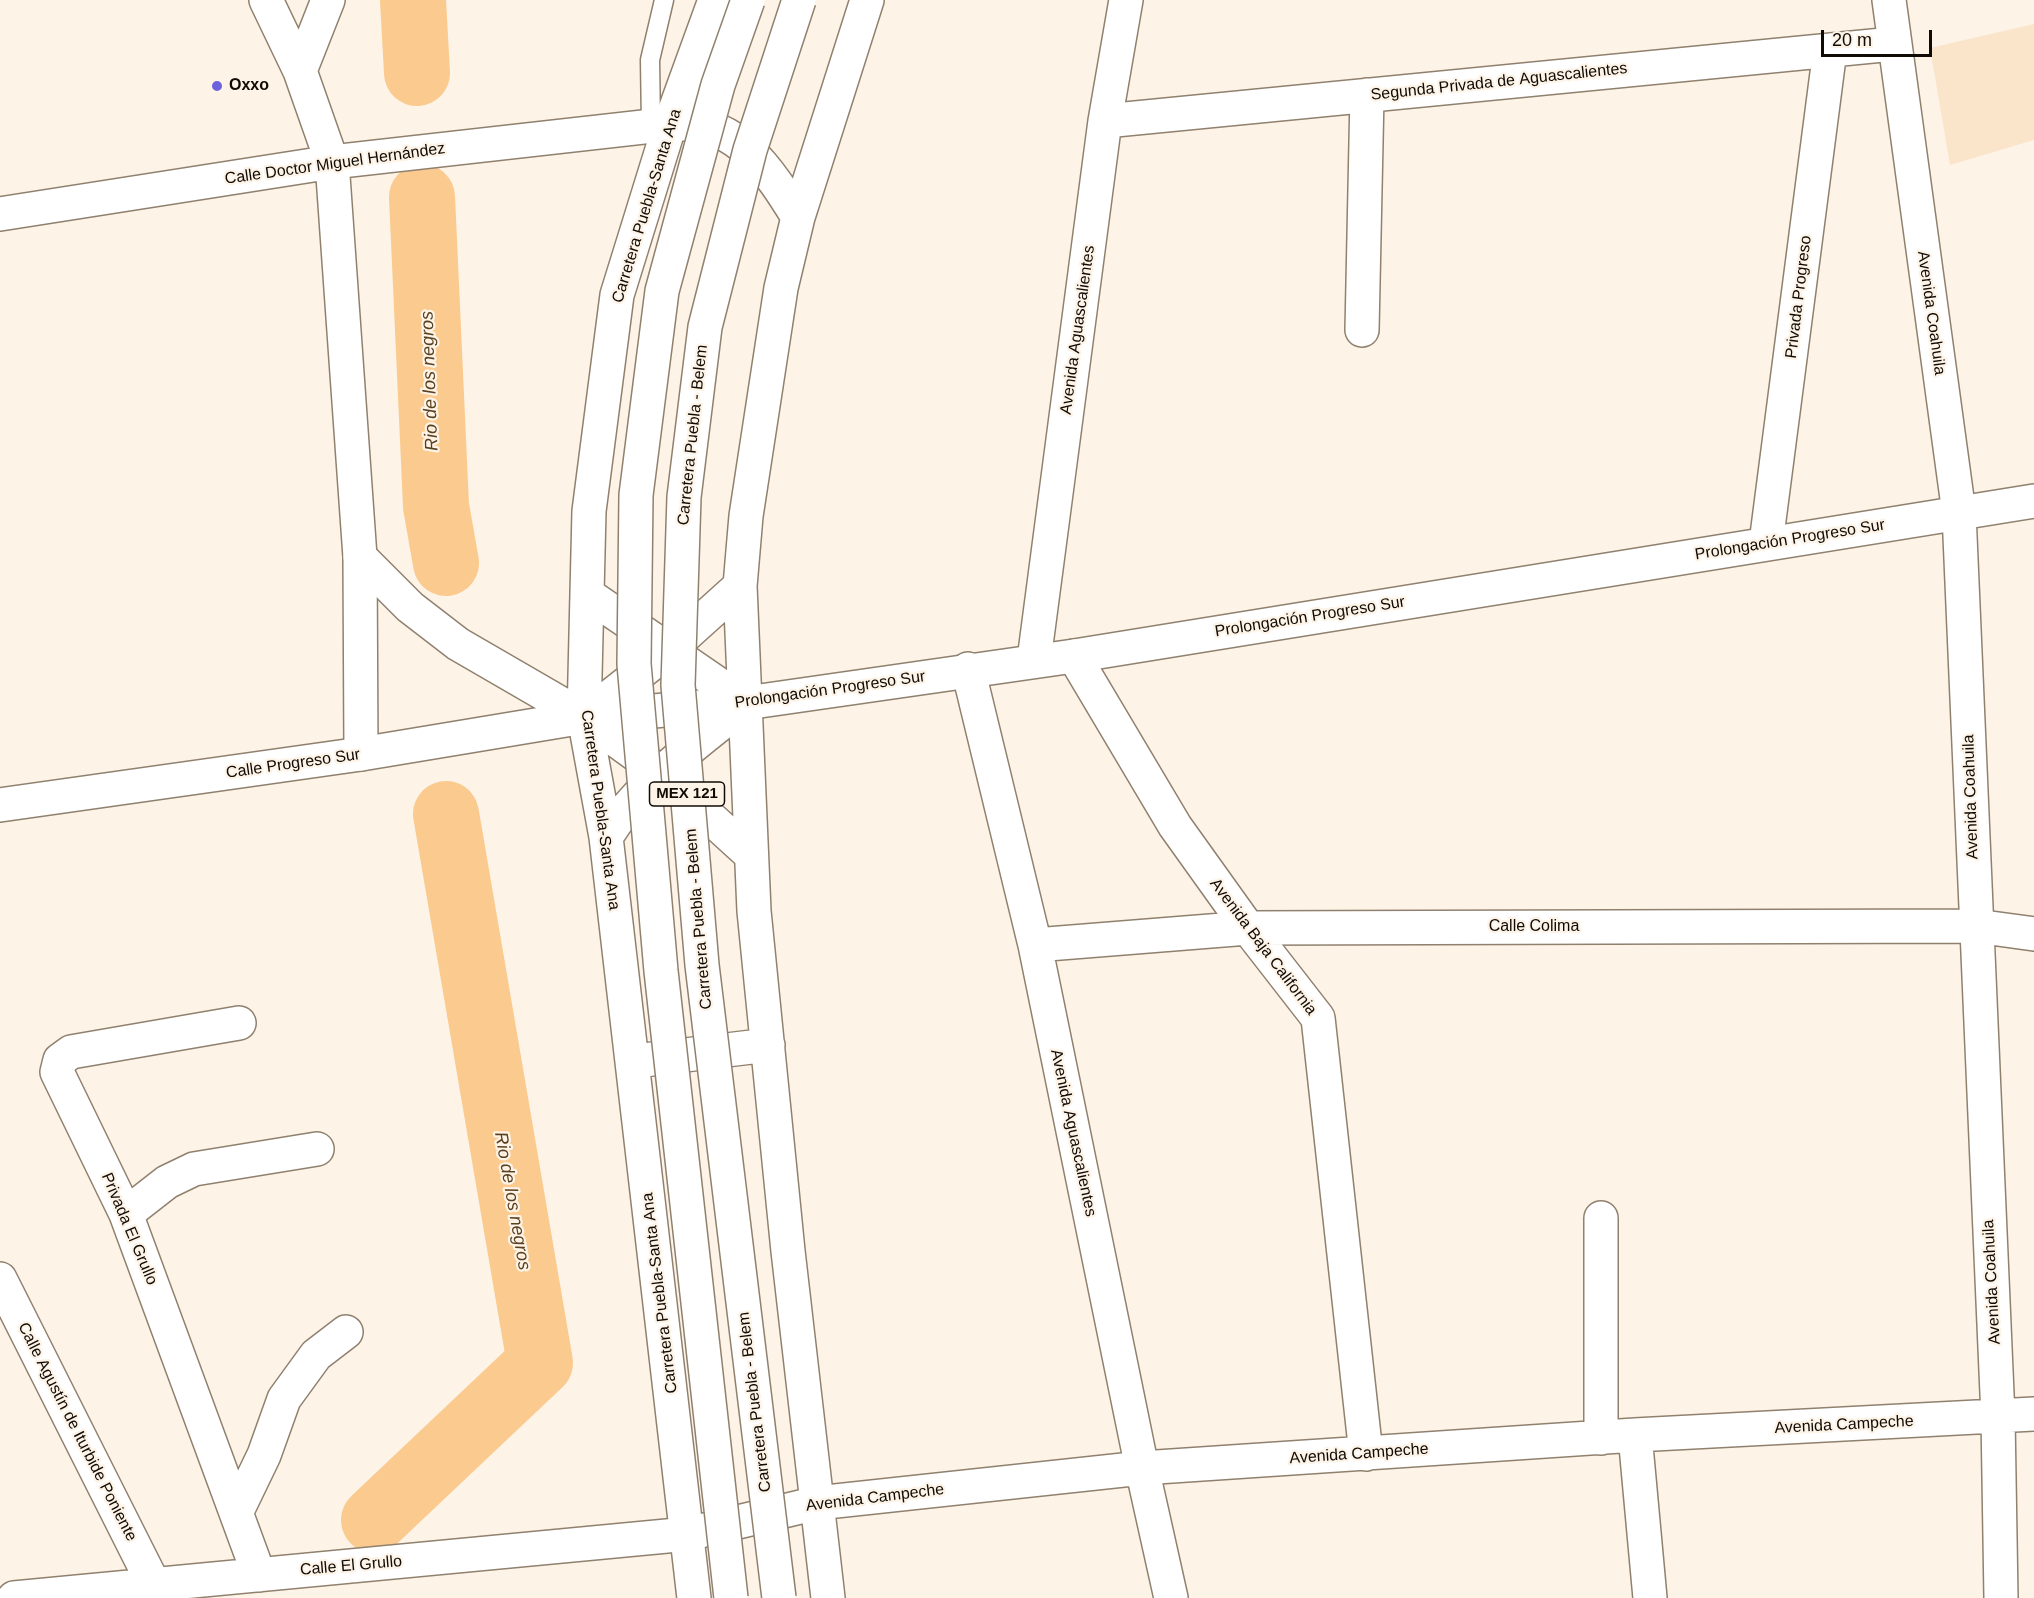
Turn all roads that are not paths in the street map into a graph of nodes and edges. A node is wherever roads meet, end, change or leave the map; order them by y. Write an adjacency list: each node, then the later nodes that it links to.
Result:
1 (266, 0): 12 (street)
2 (328, 0): 12 (street)
3 (664, 0): 15 (lane)
4 (715, 0): 15 (street, Carretera Puebla-Santa Ana)
5 (748, 0): 62 (street, MEX 121, bridge)
6 (800, 0): 63 (street, Carretera Puebla - Belem / MEX 121, bridge)
7 (867, 0): 18 (street)
8 (1126, 0): 14 (street, Avenida Aguascalientes)
9 (1889, 0): 10 (street, Avenida Coahuila)
10 (1893, 44): 11 (street, Segunda Privada de Aguascalientes); 21 (street, Avenida Coahuila)
11 (1830, 50): 13 (street, Segunda Privada de Aguascalientes); 22 (street, Privada Progreso)
12 (300, 71): 16 (street)
13 (1367, 95): 14 (street, Segunda Privada de Aguascalientes); 19 (street)
14 (1105, 121): 28 (street, Avenida Aguascalientes)
15 (661, 125): 16 (street, Calle Doctor Miguel Hernández); 18 (street, Calle Doctor Miguel Hernández); 25 (street, Carretera Puebla-Santa Ana)
16 (332, 162): 17 (street, Calle Doctor Miguel Hernández); 23 (street)
17 (0, 214)
18 (798, 216): 24 (street)
19 (1362, 330)
20 (2034, 501): 21 (street, Prolongación Progreso Sur)
21 (1959, 513): 22 (street, Prolongación Progreso Sur); 37 (street, Avenida Coahuila)
22 (1766, 543): 27 (street, Prolongación Progreso Sur)
23 (360, 557): 31 (street); 32 (street)
24 (741, 586): 26 (street); 30 (street)
25 (588, 594): 26 (street); 31 (street, Carretera Puebla-Santa Ana)
26 (669, 650): 30 (street); 31 (street)
27 (1074, 656): 28 (street, Prolongación Progreso Sur); 38 (street, Avenida Baja California)
28 (1034, 660): 29 (street, Prolongación Progreso Sur)
29 (968, 669): 30 (street, Prolongación Progreso Sur); 40 (street, Avenida Aguascalientes)
30 (746, 704): 31 (street, Prolongación Progreso Sur); 33 (street); 36 (street)
31 (584, 717): 32 (street, Calle Progreso Sur); 33 (street); 35 (street, Carretera Puebla-Santa Ana)
32 (361, 754): 34 (street, Calle Progreso Sur)
33 (661, 773): 35 (street); 36 (street)
34 (0, 805)
35 (606, 837): 43 (street, Carretera Puebla-Santa Ana)
36 (750, 854): 42 (street)
37 (1976, 926): 38 (street, Calle Colima); 39 (street, Calle Colima); 50 (street, Avenida Coahuila)
38 (1248, 928): 40 (street, Calle Colima); 53 (street, Avenida Baja California)
39 (2034, 934)
40 (1035, 945): 54 (street, Avenida Aguascalientes)
41 (239, 1023): 45 (street, Privada El Grullo)
42 (768, 1045): 43 (street); 55 (street)
43 (633, 1061): 57 (street, Carretera Puebla-Santa Ana)
44 (316, 1149): 45 (street)
45 (126, 1214): 56 (street, Privada El Grullo)
46 (1601, 1218): 52 (street)
47 (0, 1279): 59 (street, Calle Agustín de Iturbide Poniente)
48 (346, 1332): 56 (street)
49 (2034, 1414): 50 (street, Avenida Campeche)
50 (1998, 1418): 51 (street, Avenida Campeche); 67 (street, Avenida Coahuila)
51 (1635, 1435): 52 (street, Avenida Campeche); 66 (street)
52 (1601, 1438): 53 (street, Avenida Campeche)
53 (1366, 1454): 54 (street, Avenida Campeche)
54 (1142, 1468): 55 (street, Avenida Campeche); 65 (street, Avenida Aguascalientes)
55 (817, 1503): 57 (street, Avenida Campeche); 64 (street)
56 (237, 1511): 58 (street, Privada El Grullo)
57 (688, 1534): 58 (street, Calle El Grullo); 61 (street, Carretera Puebla-Santa Ana)
58 (259, 1575): 59 (street, Calle El Grullo)
59 (154, 1585): 60 (street, Calle El Grullo)
60 (14, 1598)
61 (694, 1598)
62 (731, 1598)
63 (779, 1598)
64 (828, 1598)
65 (1171, 1598)
66 (1650, 1598)
67 (2001, 1598)

